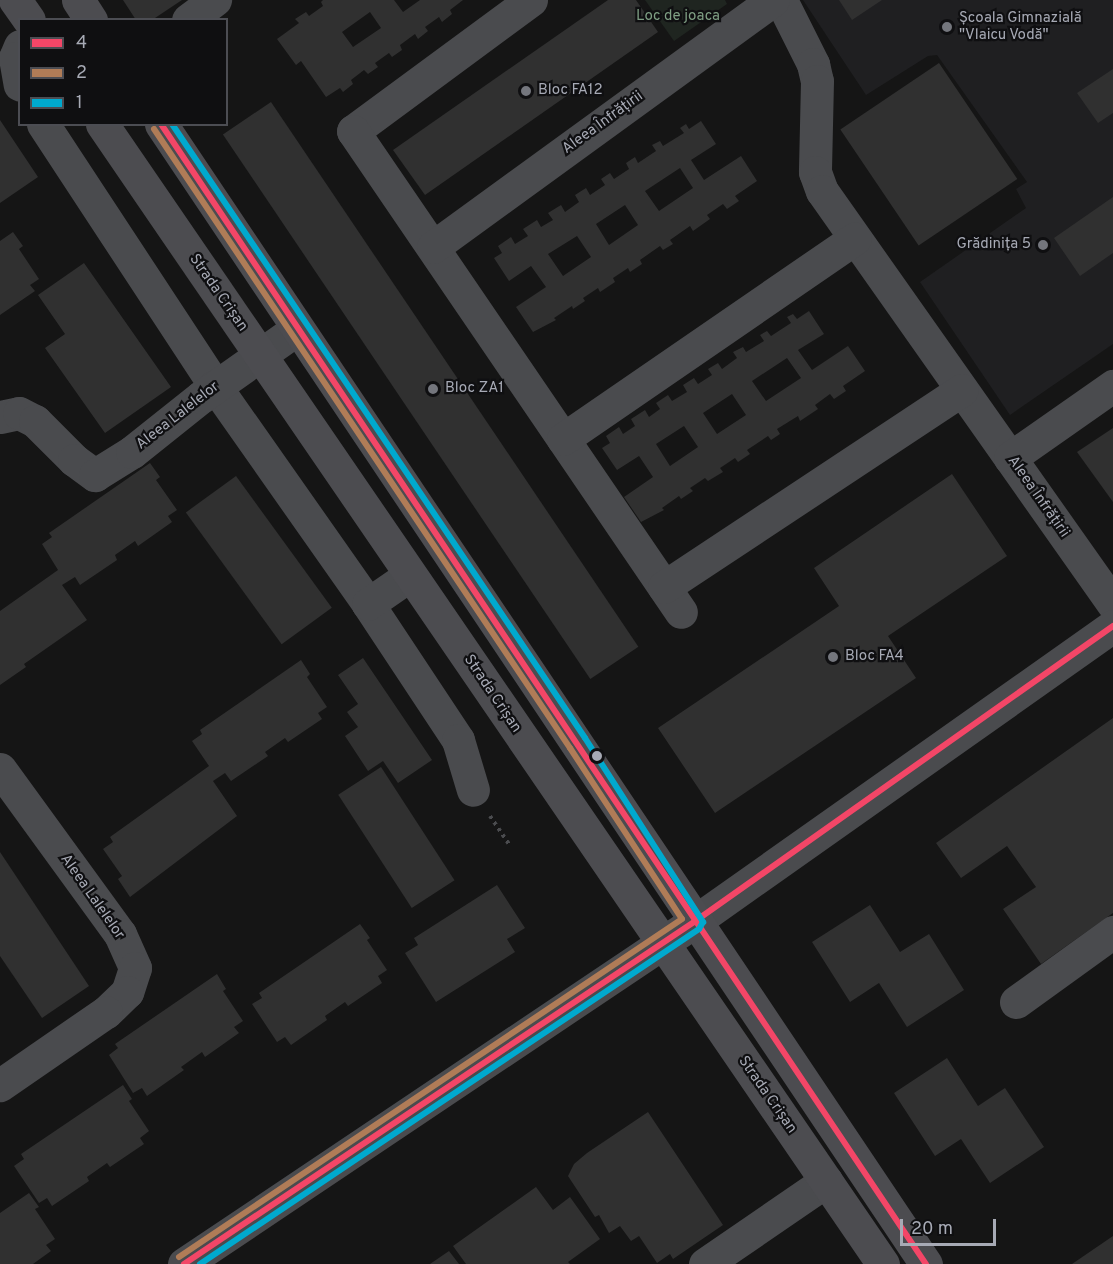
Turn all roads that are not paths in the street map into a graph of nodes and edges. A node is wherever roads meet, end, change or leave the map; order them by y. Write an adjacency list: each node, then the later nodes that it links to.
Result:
1 (15, 0): 7 (main road)
2 (78, 0): 8 (main road)
3 (215, 0): 9 (street)
4 (531, 0): 16 (street)
5 (773, 0): 16 (street, Aleea Înfrățirii)
6 (781, 0): 15 (street, Aleea Înfrățirii)
7 (28, 18)
8 (90, 18)
9 (191, 18)
10 (18, 51): 11 (street)
11 (18, 74)
12 (45, 126): 19 (street)
13 (103, 126): 18 (main road, Strada Crișan)
14 (161, 126): 17 (main road)
15 (855, 238): 21 (street, Aleea Înfrățirii); 23 (street)
16 (433, 246): 23 (street)
17 (297, 329): 18 (street, Aleea Lalelelor); 31 (main road)
18 (260, 354): 19 (street, Aleea Lalelelor); 25 (main road, Strada Crișan)
19 (215, 386): 22 (street, Aleea Lalelelor); 26 (street)
20 (1113, 386): 24 (street)
21 (962, 390): 23 (street); 24 (street, Aleea Înfrățirii)
22 (0, 417)
23 (563, 439)
24 (1010, 458): 27 (street, Aleea Înfrățirii)
25 (410, 575): 26 (street); 33 (main road, Strada Crișan)
26 (368, 604): 30 (street)
27 (1113, 604)
28 (1113, 626): 31 (street)
29 (0, 769): 35 (street, Aleea Lalelelor)
30 (473, 790)
31 (694, 922): 33 (street); 40 (main road)
32 (1113, 932): 34 (street)
33 (662, 943): 36 (main road, Strada Crișan); 37 (street)
34 (1016, 1002)
35 (0, 1085)
36 (826, 1181): 38 (street); 39 (main road, Strada Crișan)
37 (203, 1259)
38 (705, 1264)
39 (883, 1264)
40 (926, 1264)

